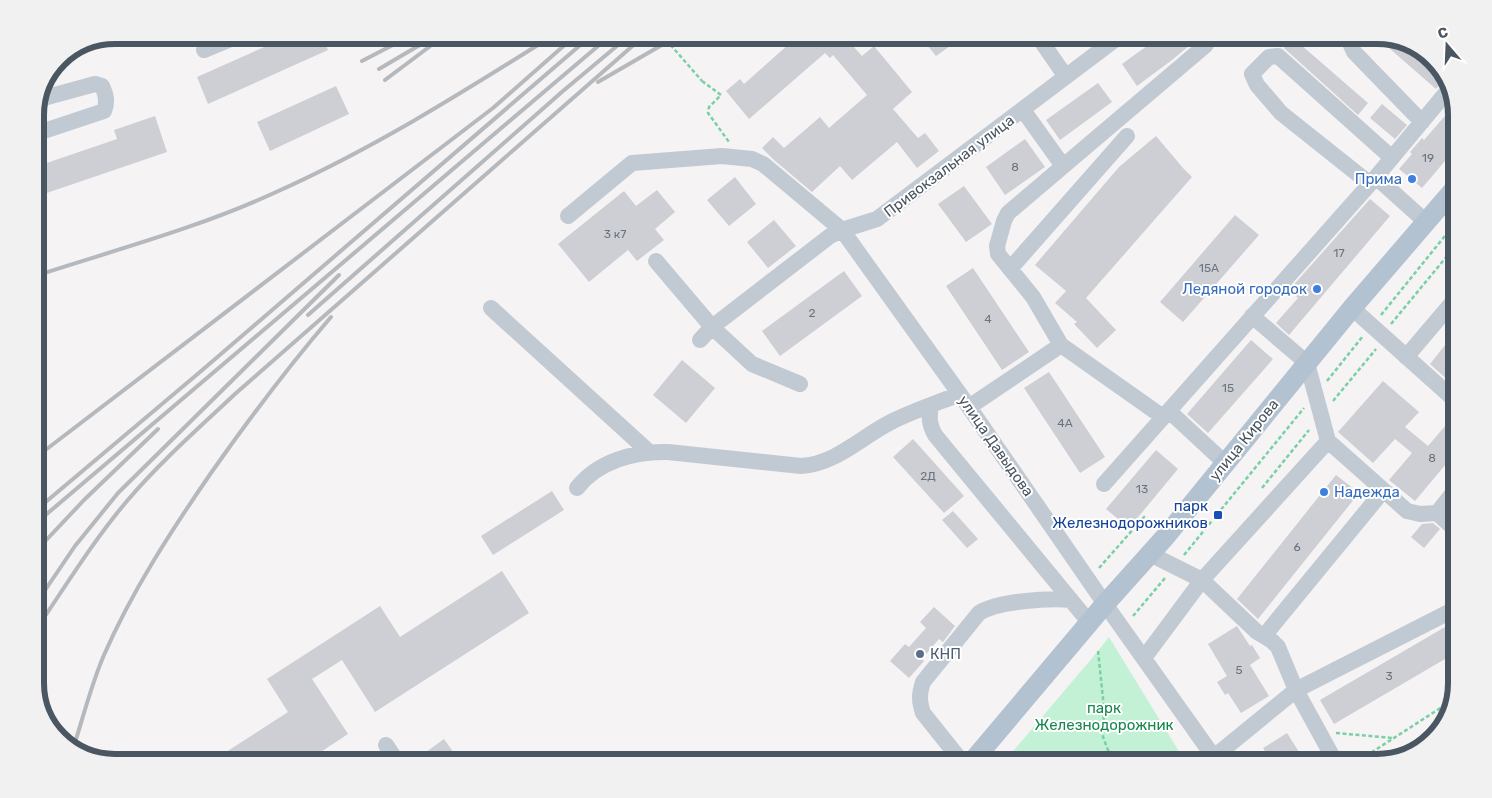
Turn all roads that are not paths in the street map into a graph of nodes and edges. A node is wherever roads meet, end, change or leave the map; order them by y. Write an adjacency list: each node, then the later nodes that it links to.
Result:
1 (218, 44): 6 (street)
2 (1043, 44): 7 (street)
3 (1109, 44): 7 (street, Привокзальная улица)
4 (1206, 44): 15 (street)
5 (1350, 44): 11 (street)
6 (204, 50)
7 (1066, 77): 10 (street, Привокзальная улица)
8 (1445, 94): 11 (street)
9 (46, 97): 12 (street)
10 (1023, 110): 15 (street); 20 (street, Привокзальная улица)
11 (1422, 122): 14 (street)
12 (44, 131)
13 (1127, 136): 22 (street)
14 (1392, 158): 16 (street); 16 (street)
15 (1063, 166): 22 (street)
16 (1373, 180): 19 (street); 26 (street)
17 (1448, 196): 19 (main road, улица Кирова)
18 (568, 216): 20 (street, улица Давыдова)
19 (1426, 222): 24 (main road, улица Кирова)
20 (842, 230): 27 (street, Привокзальная улица); 34 (street, улица Давыдова)
21 (656, 260): 27 (street)
22 (1010, 268): 29 (street)
23 (491, 308): 38 (street)
24 (1352, 308): 30 (street); 31 (main road, улица Кирова)
25 (1448, 308): 30 (street)
26 (1252, 316): 31 (street); 36 (street)
27 (712, 327): 28 (street, Привокзальная улица); 32 (street)
28 (700, 340)
29 (1061, 345): 34 (street); 36 (street)
30 (1406, 357): 33 (street)
31 (1307, 363): 37 (street); 39 (main road, улица Кирова)
32 (800, 384)
33 (1448, 394)
34 (964, 400): 35 (street); 49 (street, улица Давыдова)
35 (931, 406): 38 (street); 48 (street)
36 (1166, 414): 39 (street); 40 (street)
37 (1328, 441): 42 (street); 47 (street)
38 (648, 451): 41 (street)
39 (1225, 463): 46 (main road, улица Кирова)
40 (1104, 484)
41 (577, 488)
42 (1383, 491): 44 (street); 52 (street)
43 (1448, 499): 44 (street)
44 (1437, 513): 45 (street)
45 (1448, 523)
46 (1150, 554): 47 (street); 49 (main road, улица Кирова)
47 (1202, 580): 52 (street); 53 (street)
48 (1071, 600): 51 (street); 57 (street)
49 (1105, 604): 51 (main road, улица Кирова); 53 (street, улица Давыдова)
50 (1448, 613): 54 (street)
51 (1089, 622): 58 (main road, улица Кирова)
52 (1264, 636): 54 (street)
53 (1144, 658): 59 (street, улица Давыдова)
54 (1296, 690): 60 (street); 61 (street)
55 (386, 745): 56 (street)
56 (392, 754)
57 (956, 754)
58 (979, 754)
59 (1212, 754)
60 (1223, 754)
61 (1331, 754)

